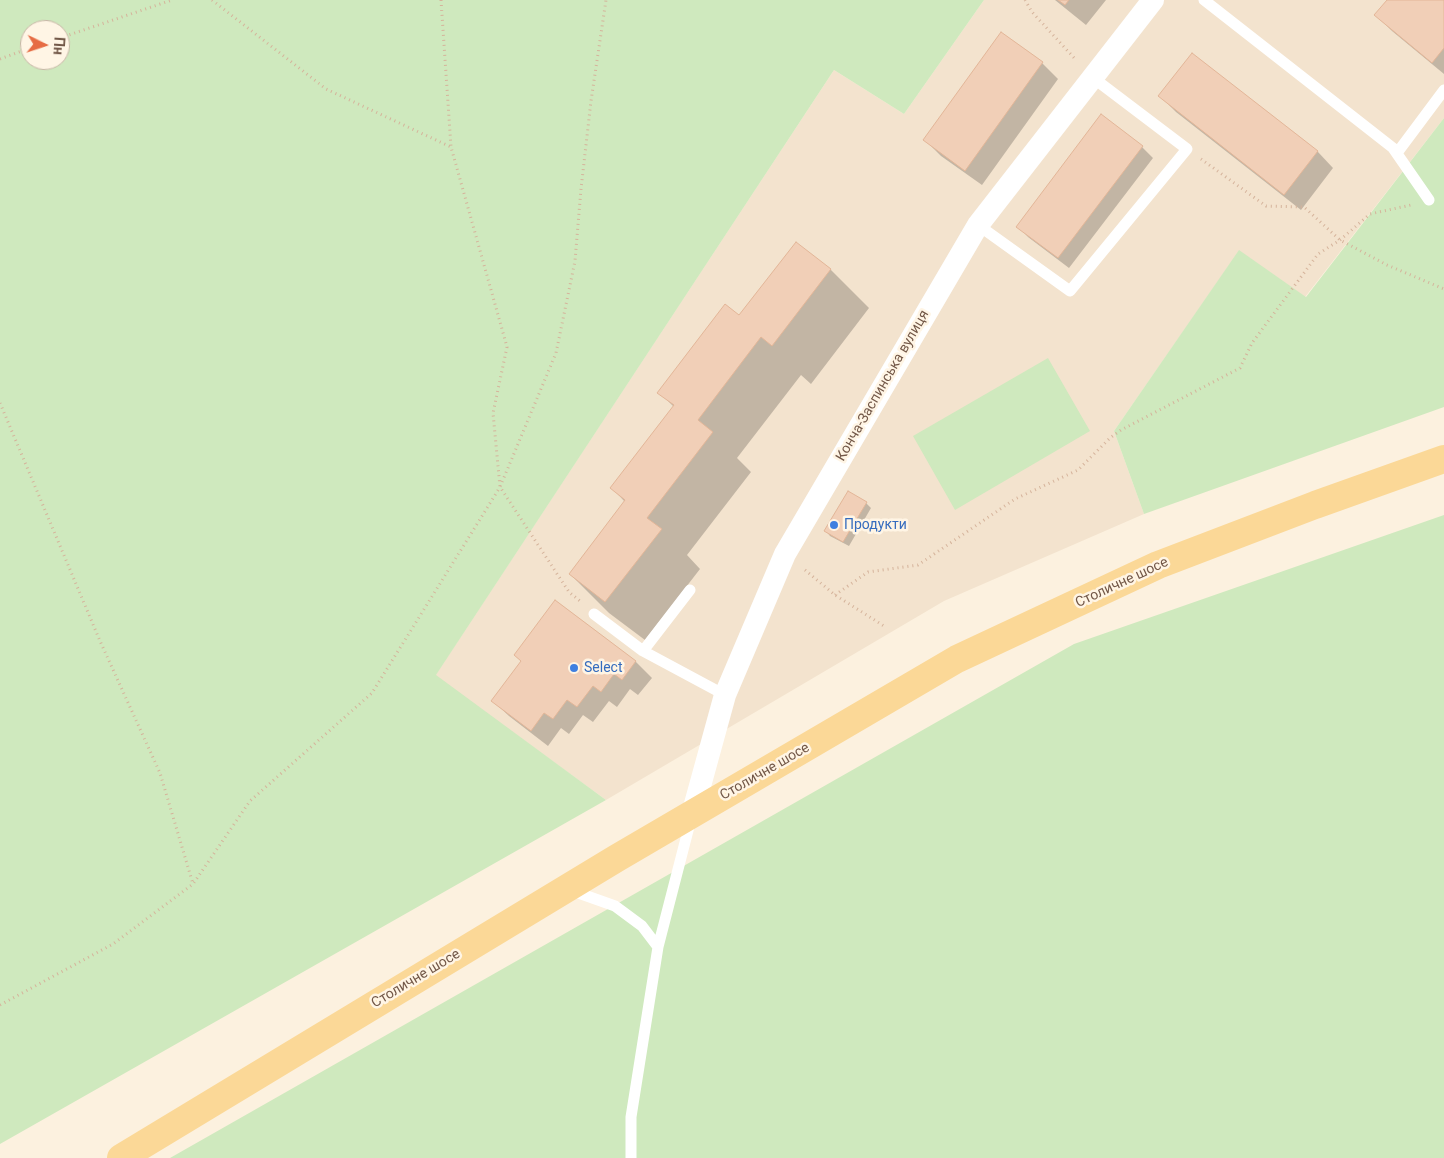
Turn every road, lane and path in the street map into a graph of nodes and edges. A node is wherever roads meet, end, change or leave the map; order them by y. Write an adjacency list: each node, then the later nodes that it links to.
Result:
1 (172, 0): 8 (path)
2 (212, 0): 13 (path)
3 (441, 0): 13 (path)
4 (606, 0): 22 (path)
5 (1025, 0): 11 (path)
6 (1153, 0): 11 (street, Конча-Заспинська вулиця)
7 (1204, 0): 15 (lane)
8 (70, 35)
9 (20, 52): 10 (path)
10 (0, 59)
11 (1092, 77): 14 (lane); 17 (street, Конча-Заспинська вулиця)
12 (1444, 90): 15 (lane)
13 (451, 147): 22 (path)
14 (1187, 149): 17 (lane); 18 (path)
15 (1396, 153): 16 (lane)
16 (1429, 200): 18 (path)
17 (978, 225): 23 (street, Конча-Заспинська вулиця)
18 (1340, 240): 19 (path); 25 (path)
19 (1444, 289)
20 (0, 403): 31 (path)
21 (1444, 459): 30 (main road, Столичне шосе)
22 (500, 487): 26 (path); 31 (path)
23 (785, 554): 25 (path); 29 (street, Конча-Заспинська вулиця)
24 (690, 590): 28 (lane)
25 (834, 595): 27 (path)
26 (594, 614): 28 (lane)
27 (884, 626)
28 (642, 651): 29 (lane)
29 (725, 696): 30 (street, Конча-Заспинська вулиця)
30 (692, 815): 32 (main road, Столичне шосе); 33 (lane)
31 (193, 884): 34 (path)
32 (566, 888): 33 (lane); 35 (main road, Столичне шосе)
33 (658, 947): 36 (lane)
34 (0, 1005)
35 (121, 1158)
36 (631, 1158)

